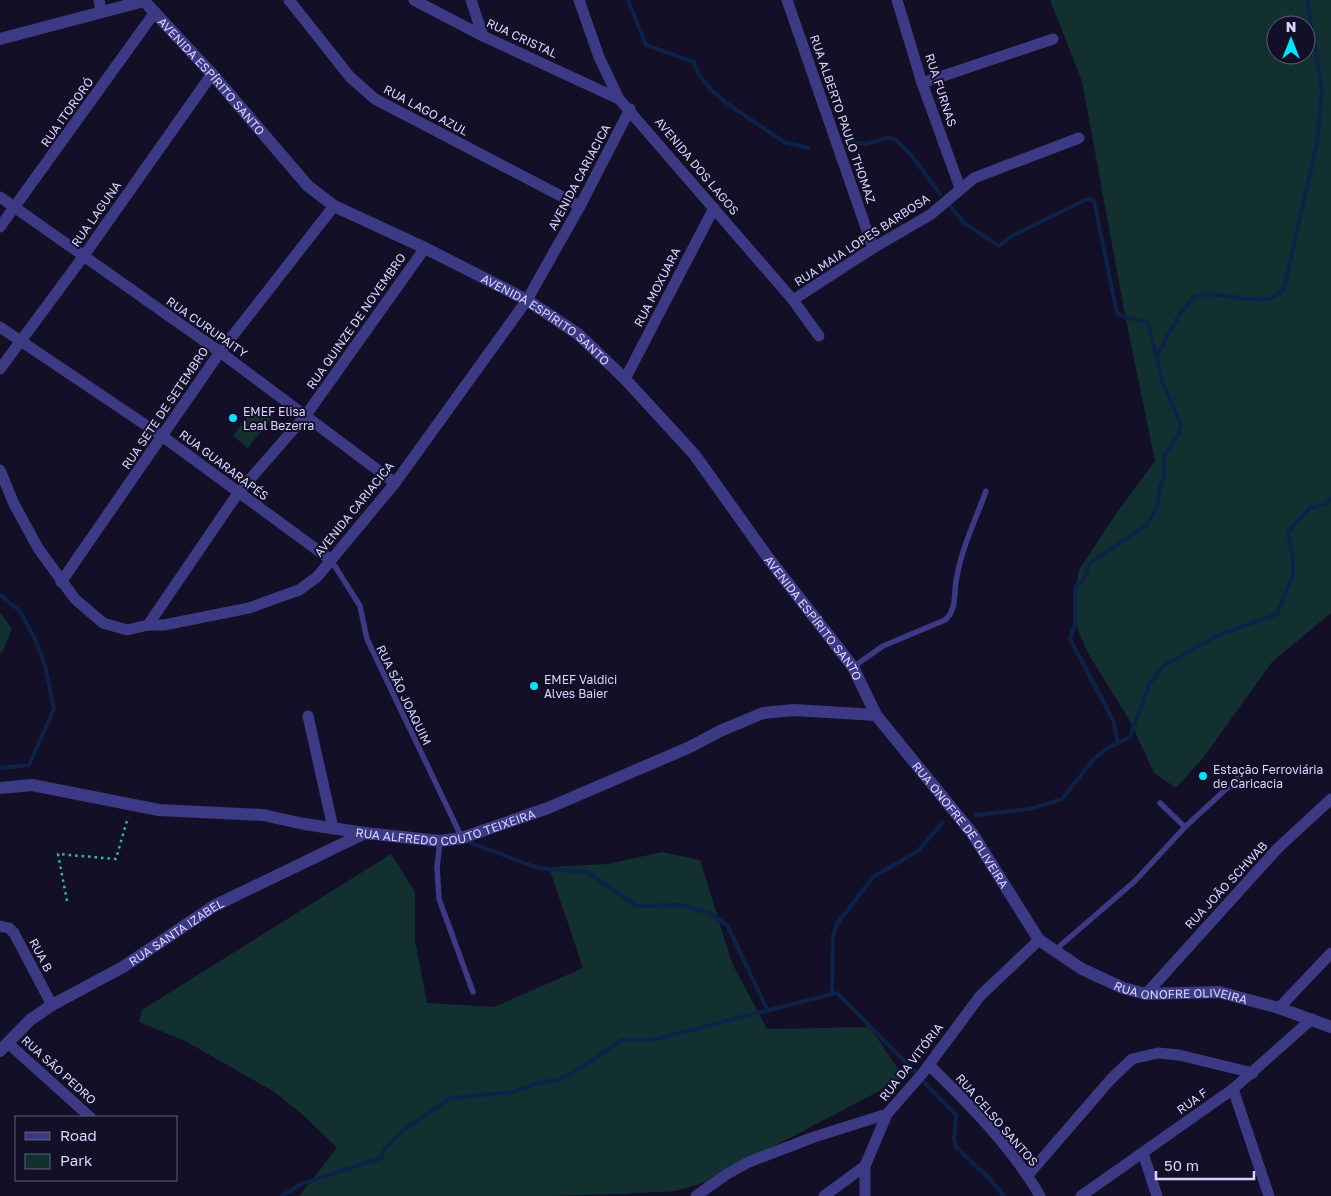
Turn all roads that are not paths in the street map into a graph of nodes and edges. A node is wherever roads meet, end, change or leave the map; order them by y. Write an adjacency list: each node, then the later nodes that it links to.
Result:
1 (145, 0): 8 (street); 9 (street, AVENIDA ESPÍRITO SANTO)
2 (289, 0): 21 (street, RUA LAGO AZUL)
3 (414, 0): 10 (street, RUA CRISTAL)
4 (471, 0): 10 (street)
5 (579, 0): 15 (street, AVENIDA DOS LAGOS)
6 (787, 0): 26 (street, RUA ALBERTO PAULO THOMAZ)
7 (897, 0): 14 (street, RUA FURNAS)
8 (100, 6): 11 (street)
9 (155, 12): 13 (street, AVENIDA ESPÍRITO SANTO); 22 (street, RUA ITORORÓ)
10 (483, 36): 15 (street, RUA CRISTAL)
11 (0, 39)
12 (1053, 39): 14 (street)
13 (212, 74): 20 (street, AVENIDA ESPÍRITO SANTO); 27 (street, RUA LAGUNA)
14 (922, 83): 18 (street, RUA FURNAS)
15 (619, 99): 16 (street, AVENIDA DOS LAGOS)
16 (630, 109): 21 (street, AVENIDA CARIACICA); 23 (street, AVENIDA DOS LAGOS)
17 (1079, 138): 18 (street, RUA MAIA LOPES BARBOSA)
18 (960, 188): 26 (street, RUA MAIA LOPES BARBOSA)
19 (0, 197): 22 (street, RUA CURUPAITY)
20 (334, 206): 25 (street, AVENIDA ESPÍRITO SANTO); 33 (street, RUA SETE DE SETEMBRO)
21 (580, 206): 28 (street, AVENIDA CARIACICA)
22 (15, 208): 24 (street, RUA ITORORÓ); 27 (street, RUA CURUPAITY)
23 (714, 208): 29 (street, AVENIDA DOS LAGOS); 35 (street, RUA MOXUARA)
24 (0, 227)
25 (424, 248): 28 (street, AVENIDA ESPÍRITO SANTO); 36 (street, RUA QUINZE DE NOVEMBRO)
26 (874, 248): 29 (street, RUA MAIA LOPES BARBOSA)
27 (83, 257): 32 (street, RUA LAGUNA); 33 (street, RUA CURUPAITY)
28 (527, 300): 35 (street, AVENIDA ESPÍRITO SANTO); 39 (street, AVENIDA CARIACICA)
29 (793, 300): 31 (street, AVENIDA DOS LAGOS)
30 (0, 327): 32 (street, RUA GUARARAPÉS)
31 (819, 336)
32 (21, 342): 34 (street, RUA LAGUNA); 37 (street, RUA GUARARAPÉS)
33 (220, 352): 36 (street, RUA CURUPAITY); 37 (street, RUA SETE DE SETEMBRO)
34 (0, 369)
35 (625, 379): 45 (street, AVENIDA ESPÍRITO SANTO)
36 (306, 415): 39 (street, RUA CURUPAITY); 41 (street, RUA QUINZE DE NOVEMBRO)
37 (162, 436): 41 (street, RUA GUARARAPÉS); 43 (street, RUA SETE DE SETEMBRO)
38 (0, 470): 43 (street, AVENIDA CARIACICA)
39 (395, 483): 42 (street, AVENIDA CARIACICA)
40 (986, 491): 45 (lane)
41 (238, 493): 42 (street, RUA GUARARAPÉS); 44 (street, RUA QUINZE DE NOVEMBRO)
42 (331, 560): 44 (street, AVENIDA CARIACICA); 55 (lane, RUA SÃO JOAQUIM)
43 (62, 582): 44 (street, AVENIDA CARIACICA)
44 (148, 625)
45 (853, 667): 46 (street, AVENIDA ESPÍRITO SANTO)
46 (876, 715): 55 (street, RUA ALFREDO COUTO TEIXEIRA); 58 (street, RUA ONOFRE DE OLIVEIRA)
47 (308, 716): 53 (street)
48 (1238, 778): 52 (lane)
49 (0, 788): 53 (street, RUA ALFREDO COUTO TEIXEIRA)
50 (1331, 799): 62 (street, RUA JOÃO SCHWAB)
51 (1160, 804): 52 (lane)
52 (1185, 827): 59 (lane)
53 (333, 828): 54 (street, RUA ALFREDO COUTO TEIXEIRA)
54 (365, 833): 56 (street, RUA ALFREDO COUTO TEIXEIRA); 63 (street, RUA SANTA IZABEL)
55 (462, 838): 56 (street, RUA ALFREDO COUTO TEIXEIRA)
56 (440, 841): 61 (lane)
57 (0, 926): 63 (street, RUA B)
58 (1039, 940): 59 (street, RUA ONOFRE OLIVEIRA); 68 (street, RUA DA VITÓRIA)
59 (1054, 951): 62 (street, RUA ONOFRE OLIVEIRA)
60 (1331, 953): 64 (street)
61 (473, 992)
62 (1146, 994): 64 (street, RUA ONOFRE OLIVEIRA)
63 (52, 1005): 67 (street, RUA SANTA IZABEL)
64 (1279, 1008): 65 (street, RUA ONOFRE OLIVEIRA)
65 (1312, 1019): 66 (street, RUA ONOFRE OLIVEIRA); 69 (street, RUA F)
66 (1331, 1027)
67 (4, 1048): 72 (street, RUA SÃO PEDRO)
68 (929, 1065): 71 (street, RUA DA VITÓRIA); 75 (street, RUA CELSO SANTOS)
69 (1253, 1073): 70 (street, RUA F); 75 (street)
70 (1232, 1089): 73 (street, RUA F); 82 (street)
71 (887, 1114): 74 (street); 76 (street, RUA DA VITÓRIA)
72 (89, 1116)
73 (1143, 1153): 80 (street, RUA F); 81 (street)
74 (865, 1166): 77 (street); 78 (street)
75 (1028, 1175): 79 (street, RUA CELSO SANTOS)
76 (696, 1196)
77 (824, 1196)
78 (865, 1196)
79 (1040, 1196)
80 (1081, 1196)
81 (1157, 1196)
82 (1269, 1196)

